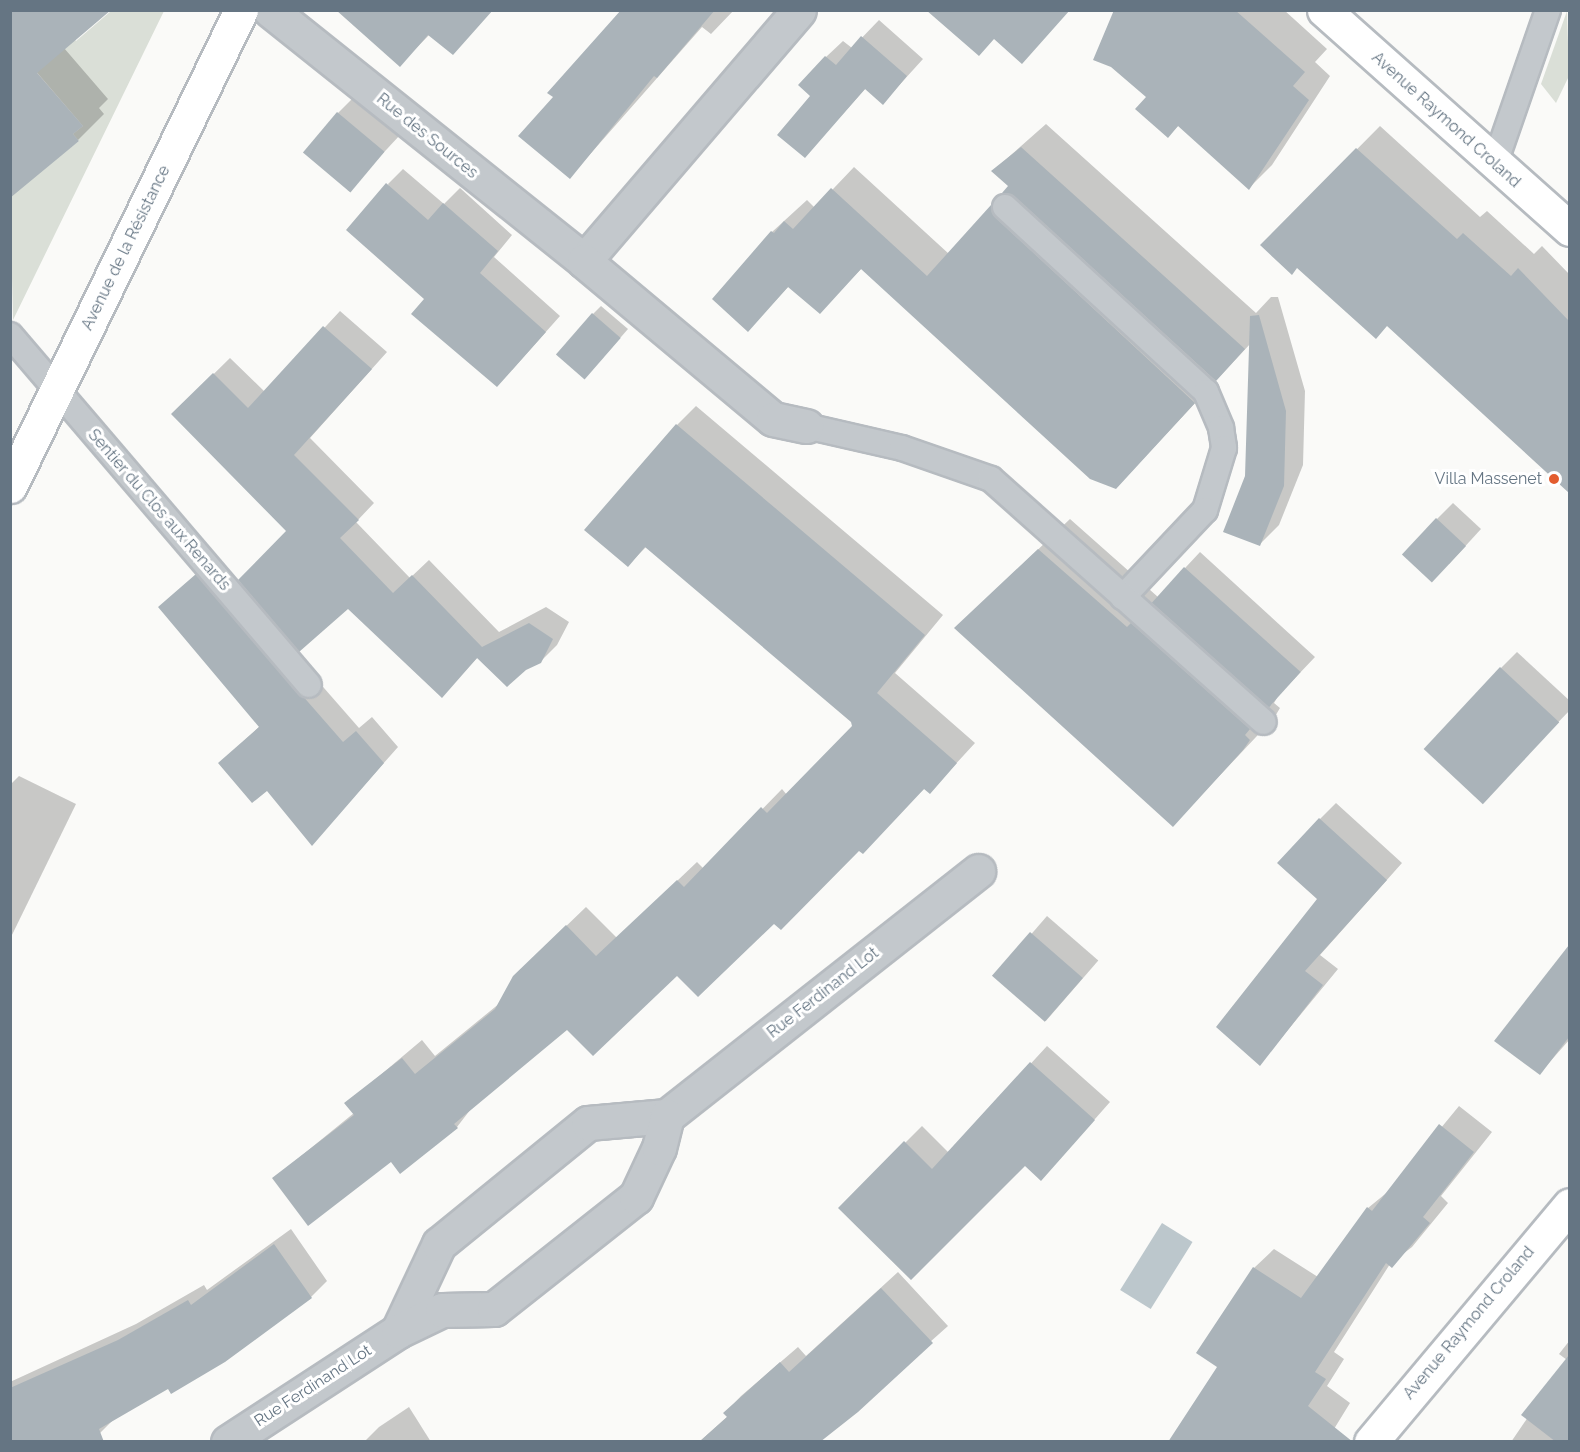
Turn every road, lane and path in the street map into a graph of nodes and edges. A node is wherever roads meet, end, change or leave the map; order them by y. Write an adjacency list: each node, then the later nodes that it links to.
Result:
1 (241, 10): 11 (main road, Avenue de la Résistance)
2 (270, 10): 9 (street, Rue des Sources)
3 (799, 10): 9 (street)
4 (1324, 10): 6 (main road, Avenue Raymond Croland)
5 (1548, 10): 6 (lane)
6 (1495, 163): 8 (main road, Avenue Raymond Croland)
7 (1005, 207): 14 (lane)
8 (1569, 229)
9 (584, 261): 12 (street, Rue des Sources)
10 (10, 335): 11 (lane, Sentier du Clos aux Renards)
11 (57, 391): 13 (main road, Avenue de la Résistance); 15 (lane, Sentier du Clos aux Renards)
12 (806, 426): 14 (lane)
13 (10, 486)
14 (1123, 597): 16 (lane)
15 (309, 685)
16 (1264, 722)
17 (978, 871): 18 (street, Rue Ferdinand Lot)
18 (667, 1116): 20 (street); 20 (street, Rue Ferdinand Lot)
19 (1569, 1206): 22 (main road, Avenue Raymond Croland)
20 (398, 1331): 21 (street, Rue Ferdinand Lot)
21 (228, 1442)
22 (1371, 1442)

